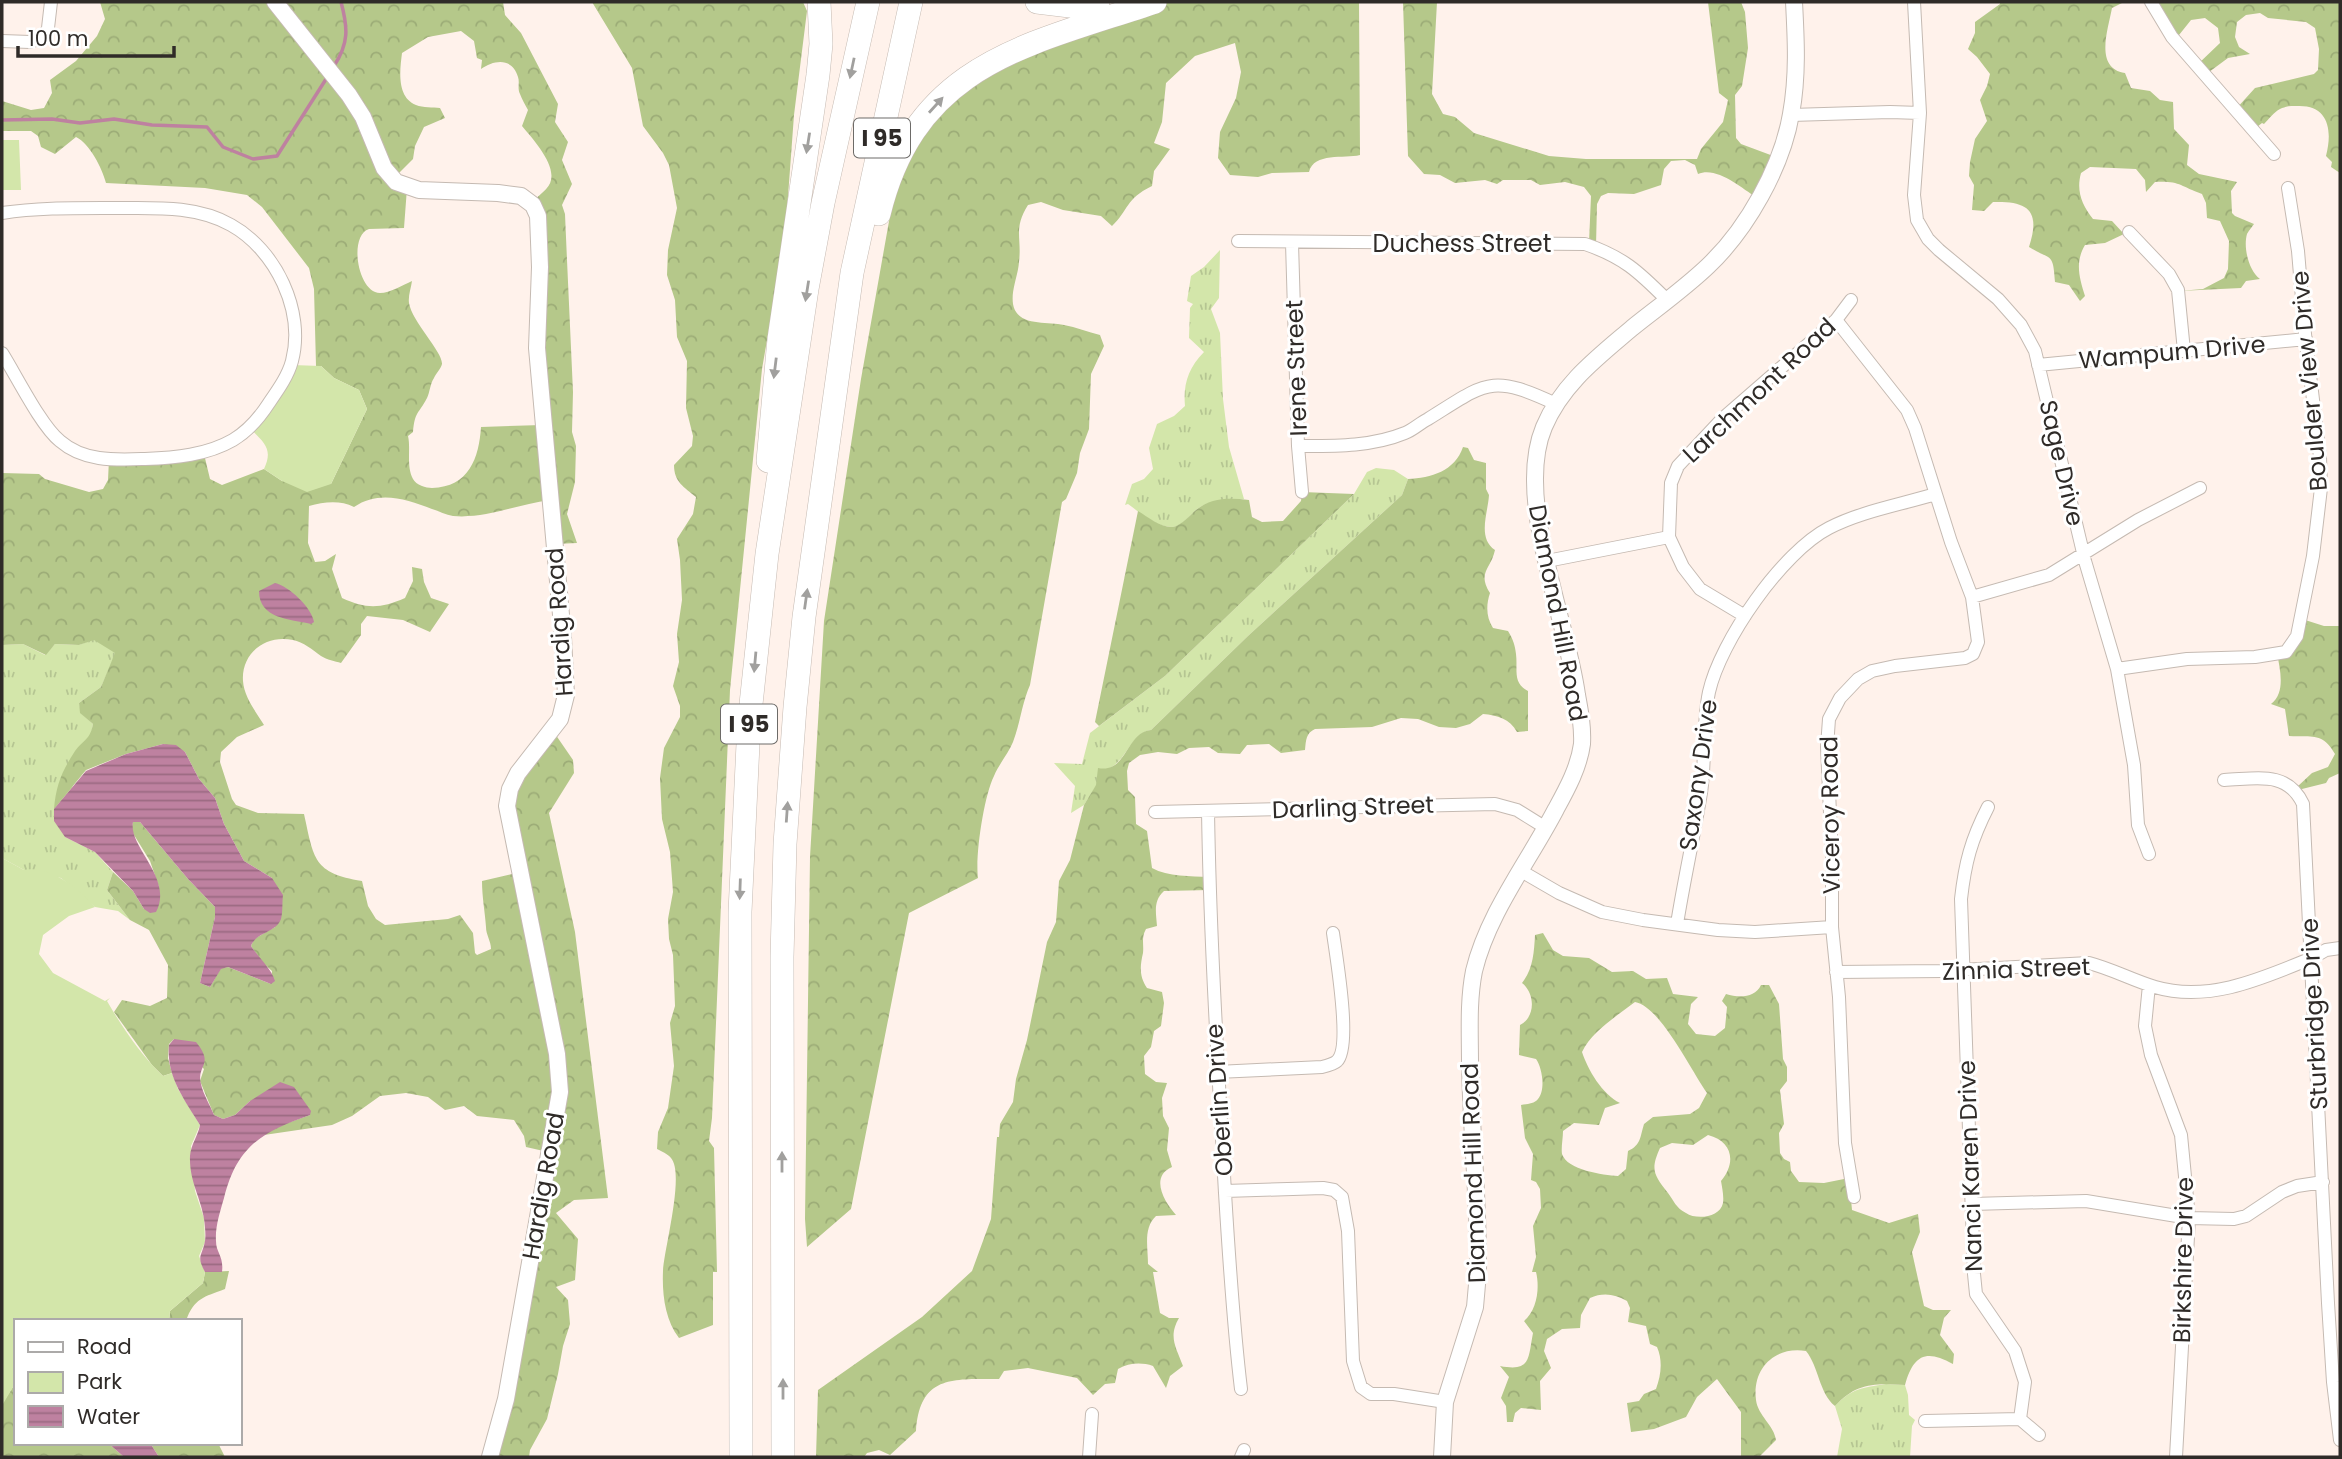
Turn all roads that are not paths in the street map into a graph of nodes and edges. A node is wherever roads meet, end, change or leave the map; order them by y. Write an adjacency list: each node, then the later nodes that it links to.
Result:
1 (51, 2): 12 (street)
2 (275, 2): 69 (street, Hardig Road)
3 (819, 2): 38 (highway, one-way to 38)
4 (868, 2): 38 (highway, I 95, one-way to 38)
5 (911, 2): 21 (highway, I 95)
6 (1037, 2): 7 (highway)
7 (1098, 2)
8 (1155, 2): 21 (highway, one-way to 8)
9 (1794, 2): 14 (street, Diamond Hill Road)
10 (1914, 2): 13 (street)
11 (2151, 2): 15 (street)
12 (2, 41)
13 (1920, 113): 14 (street); 28 (street, Sage Drive)
14 (1791, 115): 22 (street, Diamond Hill Road)
15 (2274, 154)
16 (2288, 188): 25 (street, Boulder View Drive)
17 (2, 213): 27 (street)
18 (2129, 232): 26 (street)
19 (1238, 242): 20 (street, Duchess Street)
20 (1292, 243): 22 (street, Duchess Street); 30 (street, Irene Street)
21 (852, 273): 71 (highway, I 95, one-way to 21)
22 (1667, 300): 29 (street, Diamond Hill Road)
23 (1851, 300): 24 (street, Larchmont Road)
24 (1836, 320): 33 (street, Viceroy Road); 34 (street, Larchmont Road)
25 (2306, 339): 26 (street, Wampum Drive); 40 (street, Boulder View Drive)
26 (2184, 351): 28 (street, Wampum Drive)
27 (2, 353)
28 (2038, 365): 35 (street, Sage Drive)
29 (1556, 404): 30 (street); 36 (street, Diamond Hill Road)
30 (1298, 446): 32 (street, Irene Street)
31 (2200, 488): 35 (street)
32 (1302, 492)
33 (1935, 494): 37 (street, Viceroy Road); 39 (street, Saxony Drive)
34 (1669, 537): 36 (street); 39 (street, Larchmont Road)
35 (2084, 554): 37 (street); 40 (street, Sage Drive)
36 (1547, 561): 45 (street, Diamond Hill Road)
37 (1972, 597): 49 (street, Viceroy Road)
38 (760, 610): 70 (highway, I 95, one-way to 70)
39 (1745, 616): 48 (street, Saxony Drive)
40 (2118, 669): 46 (street, Sage Drive)
41 (2224, 780): 52 (street, Sturbridge Drive)
42 (1987, 807): 53 (street, Nanci Karen Drive)
43 (1208, 811): 44 (street, Darling Street); 45 (street, Darling Street); 56 (street, Oberlin Drive)
44 (1155, 812)
45 (1546, 828): 47 (street, Diamond Hill Road)
46 (2149, 854)
47 (1521, 871): 48 (street); 63 (street, Diamond Hill Road)
48 (1677, 923): 49 (street)
49 (1832, 927): 54 (street, Viceroy Road)
50 (1333, 933): 56 (street)
51 (2340, 948): 52 (street, Zinnia Street)
52 (2312, 958): 55 (street, Zinnia Street); 57 (street, Sturbridge Drive)
53 (1965, 969): 54 (street, Zinnia Street); 55 (street, Zinnia Street); 60 (street, Nanci Karen Drive)
54 (1836, 972): 59 (street, Viceroy Road)
55 (2149, 985): 61 (street, Birkshire Drive)
56 (1217, 1072): 58 (street, Oberlin Drive)
57 (2323, 1182): 61 (street); 68 (street, Sturbridge Drive)
58 (1225, 1191): 62 (street, Oberlin Drive); 63 (street)
59 (1854, 1197)
60 (1972, 1204): 61 (street); 65 (street, Nanci Karen Drive)
61 (2189, 1217): 74 (street, Birkshire Drive)
62 (1241, 1389)
63 (1445, 1402): 73 (street, Diamond Hill Road)
64 (1092, 1415): 72 (street)
65 (2020, 1419): 66 (street); 67 (street)
66 (1925, 1421)
67 (2039, 1435)
68 (2340, 1440)
69 (490, 1457)
70 (741, 1457)
71 (783, 1457)
72 (1089, 1457)
73 (1442, 1457)
74 (2176, 1457)

